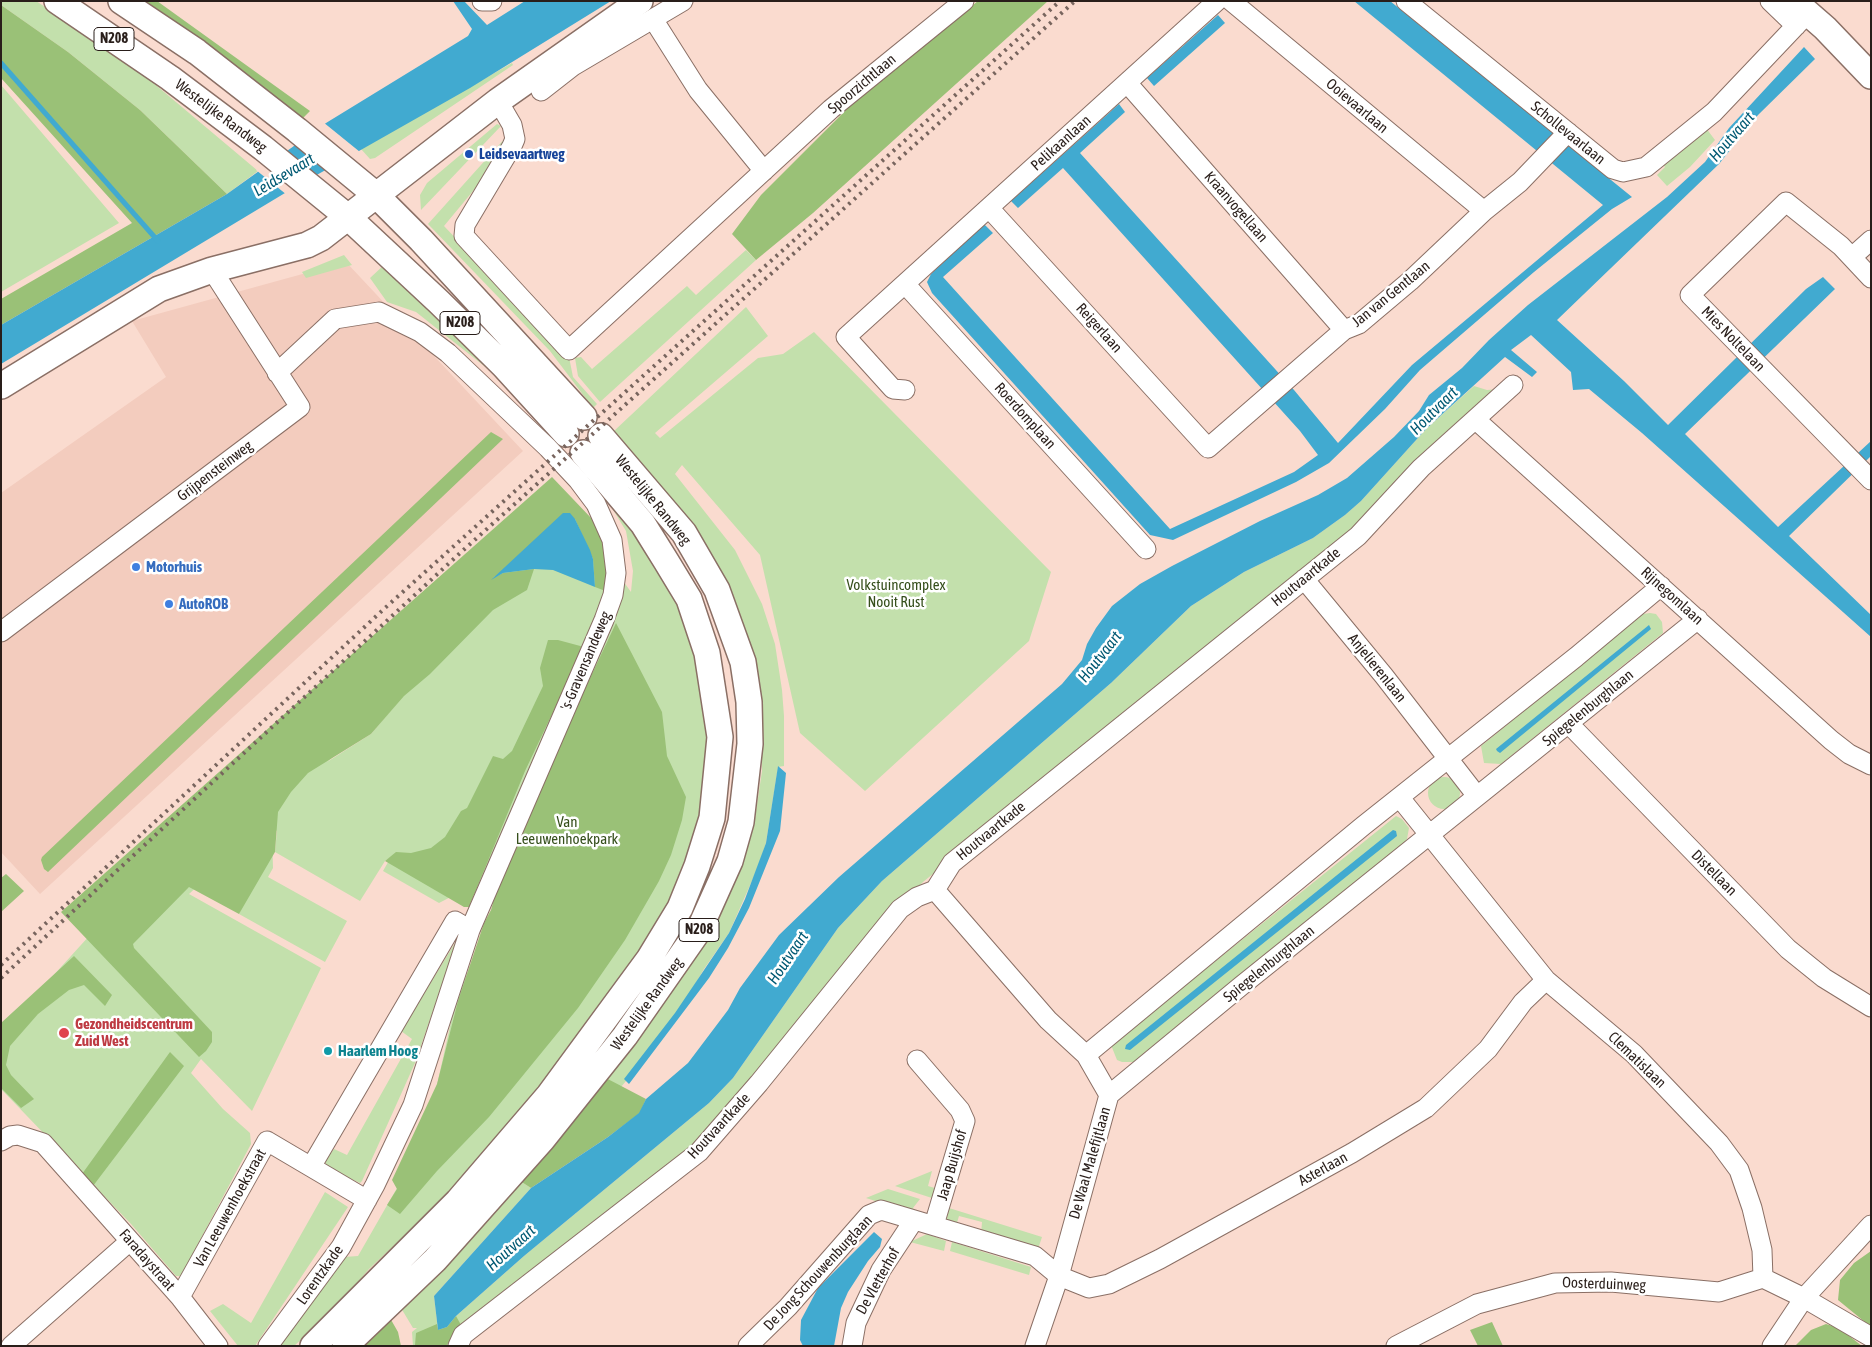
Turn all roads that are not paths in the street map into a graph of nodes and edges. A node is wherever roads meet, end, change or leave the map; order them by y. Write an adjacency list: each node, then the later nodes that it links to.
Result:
1 (57, 1): 22 (main road, Westelijke Randweg / N208)
2 (121, 1): 19 (main road, N208)
3 (683, 1): 10 (street)
4 (964, 1): 18 (street, Spoorzichtlaan)
5 (1217, 1): 14 (street, Pelikaanlaan)
6 (1231, 1): 21 (street, Ooievaarlaan)
7 (1770, 1): 9 (street)
8 (1415, 4): 17 (street, Schollevaarlaan)
9 (1807, 8): 11 (main road); 17 (street, Schollevaarlaan)
10 (647, 10): 15 (street); 16 (main road); 18 (street)
11 (1837, 28): 12 (main road); 13 (main road)
12 (1871, 52)
13 (1871, 76)
14 (1128, 84): 20 (street, Pelikaanlaan); 28 (street, Kraanvogellaan)
15 (541, 91)
16 (498, 101): 18 (street, Spoorzichtlaan); 19 (main road)
17 (1565, 135): 21 (street, Jan van Gentlaan)
18 (764, 171)
19 (376, 195): 22 (main road); 33 (main road, N208)
20 (989, 208): 27 (street, Pelikaanlaan); 37 (street, Reigerlaan)
21 (1484, 211): 28 (street, Jan van Gentlaan)
22 (348, 218): 25 (main road); 35 (main road, Westelijke Randweg / N208)
23 (1871, 240): 24 (street)
24 (1852, 257): 26 (street); 39 (street, Mies Noltelaan)
25 (212, 270): 29 (street, Grijpensteinweg); 31 (main road)
26 (1871, 278)
27 (905, 284): 32 (street, Pelikaanlaan); 40 (street, Roerdomplaan)
28 (1344, 330): 37 (street, Jan van Gentlaan)
29 (277, 373): 44 (street, Grijpensteinweg); 52 (street, 's-Gravensandeweg)
30 (1513, 385): 34 (street, Houtvaartkade)
31 (1, 386)
32 (905, 390)
33 (584, 417)
34 (1476, 420): 41 (street, Houtvaartkade); 42 (street, Rijnegomlaan)
35 (566, 434)
36 (602, 436): 74 (main road, Westelijke Randweg / N208)
37 (1208, 448)
38 (583, 453): 73 (main road, Westelijke Randweg / N208)
39 (1868, 478)
40 (1146, 549)
41 (1304, 579): 46 (street, Anjelierenlaan); 51 (street, Houtvaartkade)
42 (1661, 586): 43 (street, Rijnegomlaan); 46 (street)
43 (1698, 619): 45 (street, Spiegelenburghlaan); 47 (street, Rijnegomlaan)
44 (1, 632)
45 (1570, 724): 48 (street, Spiegelenburghlaan); 54 (street, Distellaan)
46 (1447, 759): 48 (street, Anjelierenlaan); 49 (street)
47 (1871, 765)
48 (1477, 796): 50 (street, Spiegelenburghlaan)
49 (1400, 798): 50 (street, Clematislaan); 55 (street)
50 (1430, 835): 53 (street, Clematislaan); 57 (street, Spiegelenburghlaan)
51 (935, 890): 55 (street, De Waal Malefijtlaan); 75 (street, Houtvaartkade)
52 (470, 930): 59 (street); 60 (street, 's-Gravensandeweg)
53 (1546, 980): 65 (street, Asterlaan); 66 (street, Clematislaan)
54 (1871, 1007)
55 (1086, 1055): 57 (street, De Waal Malefijtlaan)
56 (917, 1060): 62 (street, Jaap Buijshof)
57 (1109, 1095): 65 (street, De Waal Malefijtlaan)
58 (1, 1141): 64 (street, Faradaystraat)
59 (311, 1167): 60 (street, Van Leeuwenhoekstraat); 67 (street, Van Leeuwenhoekstraat)
60 (367, 1200): 72 (street, Lorentzkade)
61 (914, 1220): 62 (street, De Jong Schouwenburglaan); 76 (street, De Jong Schouwenburglaan); 77 (street, De Vletterhof)
62 (934, 1225): 65 (street, De Jong Schouwenburglaan)
63 (1871, 1225): 68 (street)
64 (130, 1241): 67 (street, Faradaystraat); 70 (street)
65 (1059, 1276): 78 (street, De Waal Malefijtlaan)
66 (1763, 1278): 68 (street); 79 (street, Oosterduinweg)
67 (180, 1297): 71 (street, Faradaystraat)
68 (1804, 1298): 69 (street); 80 (street)
69 (1871, 1337)
70 (11, 1346)
71 (218, 1346)
72 (268, 1346)
73 (314, 1346)
74 (345, 1346)
75 (458, 1346)
76 (748, 1346)
77 (852, 1346)
78 (1035, 1346)
79 (1396, 1346)
80 (1772, 1346)

